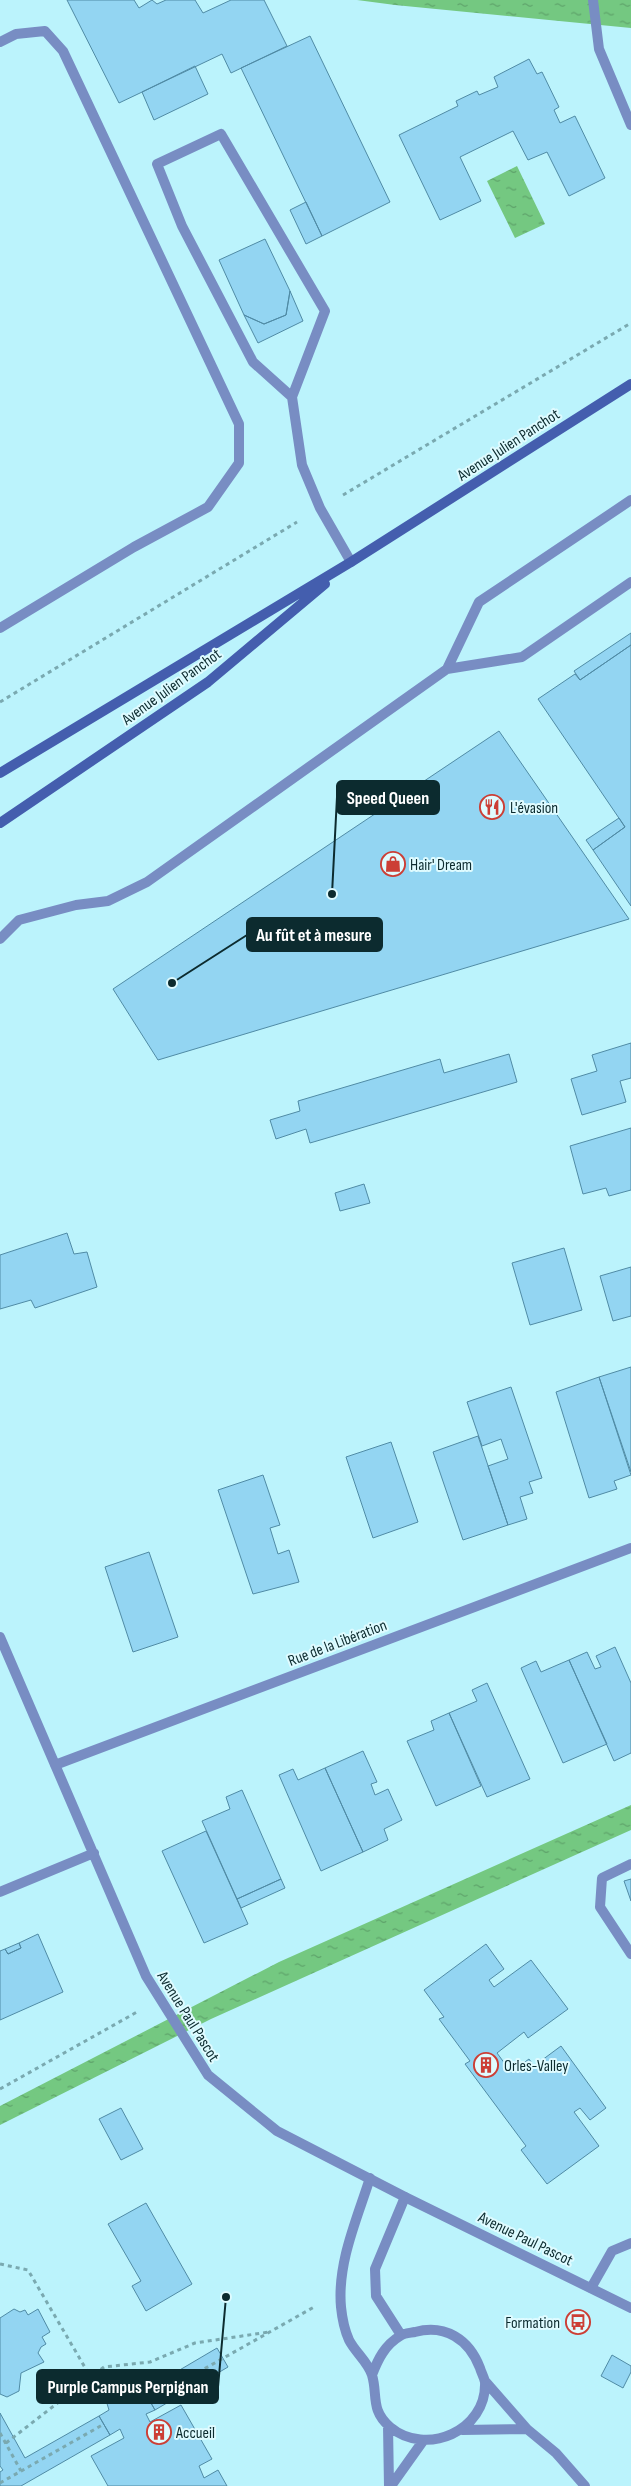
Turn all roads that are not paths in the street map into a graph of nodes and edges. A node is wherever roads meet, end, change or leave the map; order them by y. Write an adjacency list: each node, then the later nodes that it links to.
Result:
1 (593, 0): 3 (street)
2 (0, 42): 9 (street)
3 (631, 125)
4 (631, 384): 7 (main road, Avenue Julien Panchot)
5 (292, 397): 5 (street); 7 (street)
6 (631, 500): 10 (street)
7 (351, 562): 11 (main road, Avenue Julien Panchot); 12 (main road, Avenue Julien Panchot)
8 (631, 582): 10 (street)
9 (0, 628)
10 (447, 669): 13 (street)
11 (0, 773)
12 (0, 823)
13 (0, 939)
14 (631, 1548): 16 (street, Rue de la Libération)
15 (0, 1637): 16 (street, Avenue Paul Pascot)
16 (55, 1765): 17 (street, Avenue Paul Pascot)
17 (94, 1853): 19 (street); 21 (street, Avenue Paul Pascot)
18 (631, 1864): 20 (street)
19 (0, 1892)
20 (631, 1954)
21 (370, 2178): 22 (street, Avenue Paul Pascot); 27 (street)
22 (405, 2197): 24 (street, Avenue Paul Pascot); 26 (street)
23 (631, 2243): 24 (street)
24 (591, 2288): 25 (street, Avenue Paul Pascot)
25 (631, 2308)
26 (401, 2335): 27 (street); 28 (street)
27 (372, 2375): 29 (street)
28 (485, 2381): 30 (street); 31 (street)
29 (388, 2426): 32 (street); 33 (street)
30 (527, 2429): 31 (street); 34 (street)
31 (462, 2430): 32 (street)
32 (423, 2441): 33 (street)
33 (390, 2486)
34 (585, 2486)

